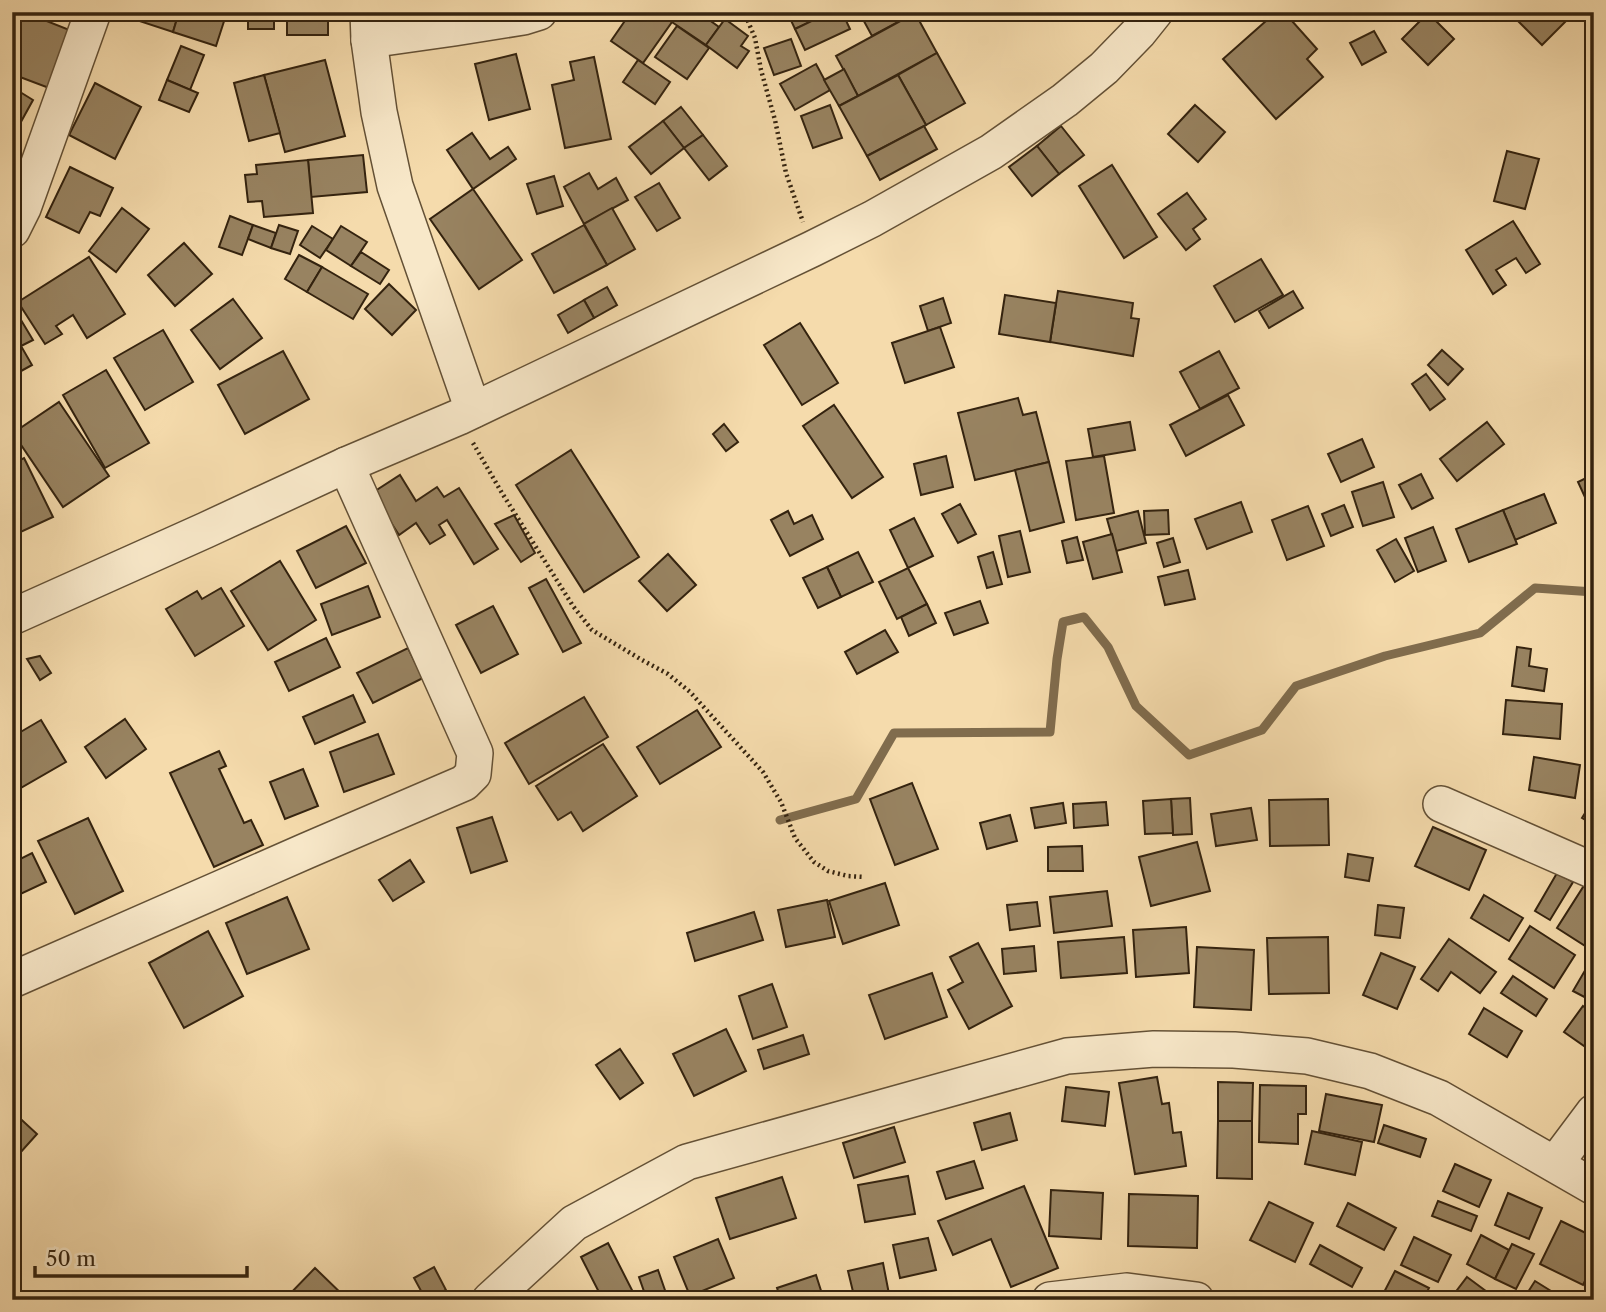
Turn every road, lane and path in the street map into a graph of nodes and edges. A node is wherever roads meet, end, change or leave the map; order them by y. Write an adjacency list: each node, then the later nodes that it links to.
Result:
1 (93, 12): 6 (street)
2 (539, 12): 5 (street)
3 (741, 12): 7 (path)
4 (1138, 19): 7 (street)
5 (368, 26): 8 (street)
6 (12, 230)
7 (812, 249): 8 (street)
8 (466, 414): 9 (street); 13 (path)
9 (346, 465): 10 (street); 14 (street)
10 (12, 617)
11 (1441, 804): 12 (street)
12 (1594, 871)
13 (864, 877)
14 (12, 980)
15 (1594, 1112): 16 (street)
16 (1555, 1164): 17 (street); 18 (street)
17 (1594, 1187)
18 (490, 1300)
19 (1050, 1300): 20 (street)
20 (1196, 1300)

